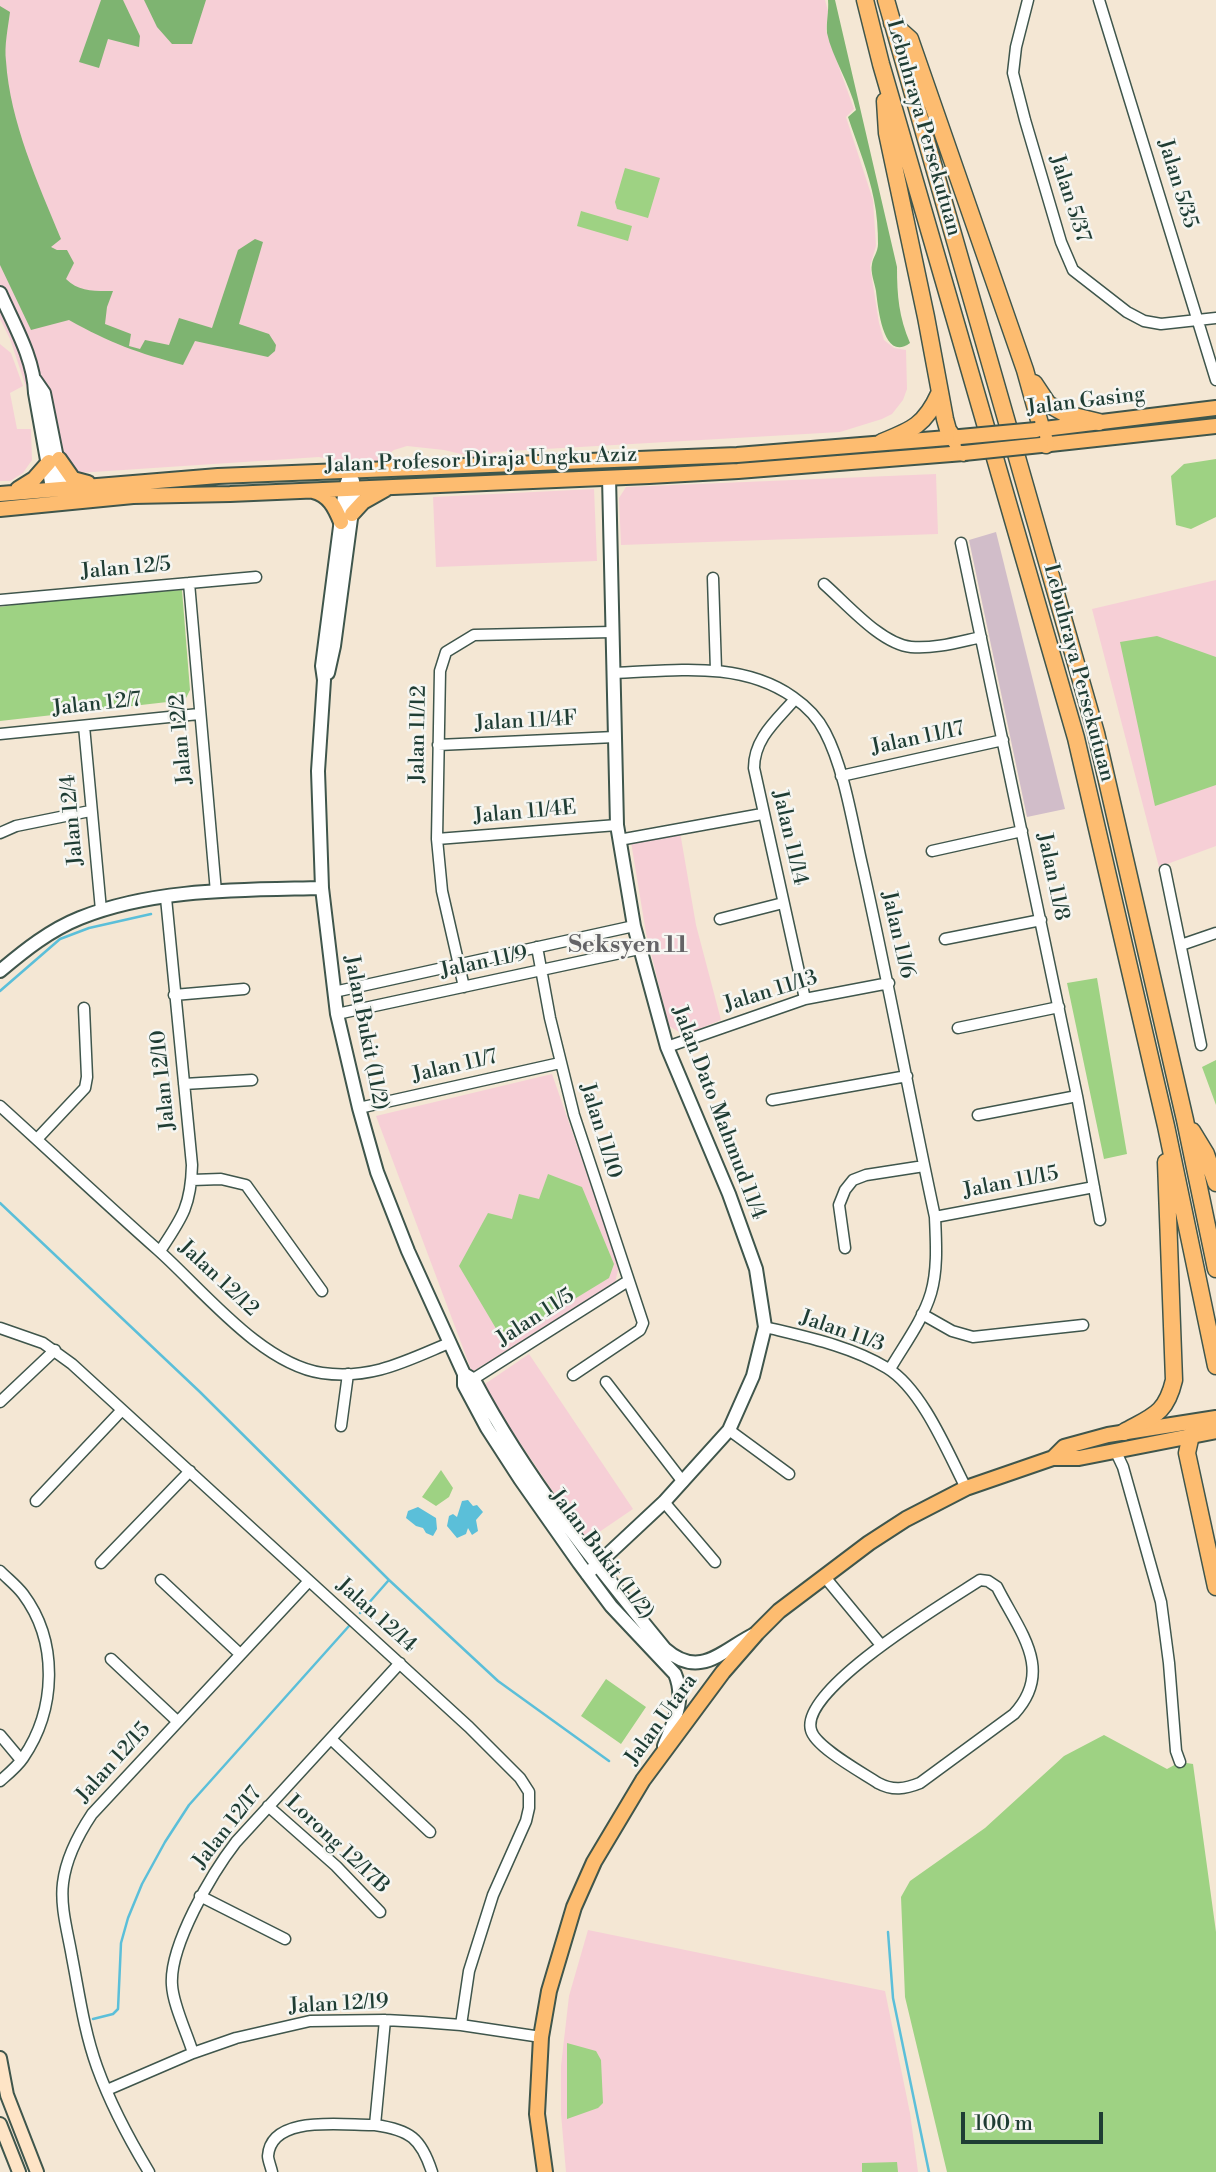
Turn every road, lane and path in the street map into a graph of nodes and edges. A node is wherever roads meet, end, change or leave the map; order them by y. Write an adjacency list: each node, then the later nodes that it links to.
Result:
1 (865, 0): 6 (highway, Lebuhraya Persekutuan)
2 (886, 0): 5 (highway, Lebuhraya Persekutuan)
3 (1028, 0): 9 (street, Jalan 5/37)
4 (1099, 0): 9 (street, Jalan 5/35)
5 (891, 21): 10 (highway); 95 (highway, Lebuhraya Persekutuan)
6 (881, 64): 12 (highway); 96 (highway, Lebuhraya Persekutuan)
7 (0, 293): 19 (street)
8 (1216, 318): 9 (street, Jalan 5/37)
9 (1198, 321): 11 (street, Jalan 5/35)
10 (1025, 370): 14 (highway); 16 (highway)
11 (1216, 380)
12 (939, 394): 17 (highway); 18 (highway)
13 (1216, 408): 14 (main road, Jalan Gasing)
14 (1100, 422): 16 (main road, Jalan Gasing)
15 (1216, 425): 16 (main road, Jalan Gasing)
16 (1041, 437): 18 (main road, Jalan Gasing, bridge)
17 (882, 442): 18 (main road, Jalan Profesor Diraja Ungku Aziz); 20 (main road, Jalan Profesor Diraja Ungku Aziz)
18 (959, 443): 21 (main road, Jalan Profesor Diraja Ungku Aziz)
19 (54, 461): 22 (main road); 25 (street); 27 (main road)
20 (351, 471): 22 (main road, Jalan Profesor Diraja Ungku Aziz); 24 (street, Jalan Bukit (11/2))
21 (609, 477): 23 (main road, Jalan Profesor Diraja Ungku Aziz); 37 (street, Jalan Dato Mahmud 11/4)
22 (96, 485): 25 (main road, Jalan Profesor Diraja Ungku Aziz)
23 (394, 485): 24 (main road, Jalan Profesor Diraja Ungku Aziz); 30 (main road)
24 (350, 488): 26 (main road, Jalan Profesor Diraja Ungku Aziz); 30 (street, Jalan Bukit (11/2))
25 (58, 489): 27 (main road, Jalan Profesor Diraja Ungku Aziz); 28 (main road); 29 (main road)
26 (304, 489): 28 (main road, Jalan Profesor Diraja Ungku Aziz); 30 (main road)
27 (5, 493)
28 (107, 499): 29 (main road, Jalan Profesor Diraja Ungku Aziz)
29 (0, 508)
30 (346, 518): 58 (street, Jalan Bukit (11/2))
31 (961, 543): 38 (street, Jalan 11/8)
32 (256, 577): 34 (street, Jalan 12/5)
33 (713, 578): 39 (street)
34 (189, 583): 36 (street, Jalan 12/5); 42 (street, Jalan 12/2)
35 (824, 584): 38 (street)
36 (0, 600)
37 (612, 632): 40 (street, Jalan Dato Mahmud 11/4); 47 (street, Jalan 11/12)
38 (981, 637): 46 (street, Jalan 11/8)
39 (716, 670): 40 (street, Jalan 11/6); 41 (street, Jalan 11/6)
40 (613, 673): 45 (street, Jalan Dato Mahmud 11/4)
41 (795, 699): 48 (street, Jalan 11/6); 50 (street, Jalan 11/14)
42 (199, 714): 43 (street, Jalan 12/7); 59 (street, Jalan 12/2)
43 (84, 726): 44 (street, Jalan 12/7); 49 (street, Jalan 12/4)
44 (0, 734)
45 (615, 737): 47 (street, Jalan 11/4F); 51 (street, Jalan Dato Mahmud 11/4)
46 (1003, 740): 48 (street, Jalan 11/17); 53 (street, Jalan 11/8)
47 (438, 745): 54 (street, Jalan 11/12)
48 (841, 776): 74 (street, Jalan 11/6)
49 (90, 811): 52 (street); 62 (street, Jalan 12/4)
50 (762, 814): 55 (street); 61 (street, Jalan 11/14)
51 (617, 825): 54 (street, Jalan 11/4E); 55 (street, Jalan Dato Mahmud 11/4)
52 (1, 830)
53 (1023, 831): 56 (street); 64 (street, Jalan 11/8)
54 (437, 839): 71 (street, Jalan 11/12)
55 (619, 840): 65 (street, Jalan Dato Mahmud 11/4)
56 (932, 851)
57 (1166, 870): 68 (street)
58 (322, 888): 59 (street); 77 (street, Jalan Bukit (11/2))
59 (216, 891): 60 (street)
60 (166, 898): 62 (street); 78 (street, Jalan 12/10)
61 (783, 903): 63 (street); 79 (street, Jalan 11/14)
62 (101, 910): 73 (street)
63 (720, 919)
64 (1041, 920): 67 (street); 80 (street, Jalan 11/8)
65 (634, 926): 69 (street, Jalan 11/9); 70 (street, Jalan Dato Mahmud 11/4)
66 (1216, 933): 68 (street)
67 (945, 939)
68 (1181, 946): 84 (street)
69 (537, 947): 71 (street, Jalan 11/9); 72 (street, Jalan 11/10)
70 (639, 949): 72 (street, Jalan 11/9); 85 (street, Jalan Dato Mahmud 11/4)
71 (459, 965): 75 (street, Jalan 11/12); 77 (street, Jalan 11/9)
72 (541, 970): 75 (street, Jalan 11/9); 86 (street, Jalan 11/10)
73 (0, 971)
74 (889, 983): 79 (street, Jalan 11/13); 87 (street, Jalan 11/6)
75 (464, 986): 82 (street, Jalan 11/9)
76 (244, 989): 78 (street)
77 (334, 992): 82 (street, Jalan Bukit (11/2))
78 (174, 995): 89 (street, Jalan 12/10)
79 (805, 999): 85 (street, Jalan 11/13)
80 (1059, 1007): 83 (street); 90 (street, Jalan 11/8)
81 (84, 1008): 97 (street)
82 (337, 1014): 93 (street, Jalan Bukit (11/2))
83 (958, 1028)
84 (1201, 1045)
85 (667, 1047): 111 (street, Jalan Dato Mahmud 11/4)
86 (560, 1063): 93 (street, Jalan 11/7); 107 (street, Jalan 11/10)
87 (907, 1076): 91 (street); 98 (street, Jalan 11/6)
88 (252, 1080): 89 (street)
89 (184, 1084): 99 (street, Jalan 12/10)
90 (1077, 1096): 94 (street); 101 (street, Jalan 11/8)
91 (772, 1100)
92 (0, 1106): 97 (street, Jalan 12/12)
93 (359, 1108): 113 (street, Jalan Bukit (11/2))
94 (978, 1115)
95 (1185, 1120): 100 (highway); 106 (highway, Lebuhraya Persekutuan)
96 (1166, 1126): 115 (highway, Lebuhraya Persekutuan); 126 (highway)
97 (37, 1139): 105 (street, Jalan 12/12)
98 (924, 1166): 102 (street, Jalan 11/6); 104 (street)
99 (192, 1180): 105 (street, Jalan 12/10); 108 (street)
100 (1216, 1183)
101 (1094, 1186): 102 (street, Jalan 11/15); 103 (street, Jalan 11/8)
102 (935, 1217): 109 (street, Jalan 11/6)
103 (1100, 1220)
104 (845, 1248)
105 (160, 1251): 117 (street, Jalan 12/12)
106 (1216, 1269)
107 (628, 1282): 118 (street, Jalan 11/10); 119 (street, Jalan 11/5)
108 (322, 1292)
109 (922, 1314): 110 (street); 116 (street, Jalan 11/6)
110 (1083, 1325)
111 (765, 1327): 116 (street, Jalan 11/3); 125 (street, Jalan Dato Mahmud 11/4)
112 (0, 1328): 114 (street, Jalan 12/14)
113 (449, 1343): 117 (street, Jalan 12/12); 119 (street, Jalan Bukit (11/2))
114 (55, 1350): 121 (street); 122 (street, Jalan 12/14)
115 (1216, 1366)
116 (890, 1369): 132 (street, Jalan 11/3)
117 (348, 1374): 123 (street)
118 (573, 1375)
119 (467, 1380): 137 (street, Jalan Bukit (11/2))
120 (606, 1382): 131 (street)
121 (0, 1402)
122 (122, 1410): 129 (street, Jalan 12/14); 133 (street)
123 (341, 1426)
124 (1207, 1427): 126 (main road, Jalan Utara); 127 (main road, Jalan Utara); 142 (highway)
125 (729, 1430): 130 (street); 131 (street, Jalan Dato Mahmud 11/4)
126 (1124, 1432): 128 (main road, Jalan Utara)
127 (1115, 1450): 128 (main road, Jalan Utara); 153 (street)
128 (1053, 1458): 132 (main road, Jalan Utara)
129 (190, 1471): 136 (street); 141 (street, Jalan 12/14)
130 (789, 1474)
131 (683, 1482): 134 (street, Jalan Dato Mahmud 11/4)
132 (966, 1488): 139 (main road, Jalan Utara)
133 (36, 1501)
134 (664, 1502): 135 (street); 137 (street, Jalan Dato Mahmud 11/4)
135 (715, 1562)
136 (101, 1563)
137 (591, 1569): 143 (street, Jalan Bukit (11/2)); 151 (street, Jalan Bukit (11/2))
138 (0, 1571): 152 (street)
139 (824, 1576): 143 (main road, Jalan Utara); 144 (street)
140 (161, 1580): 145 (street)
141 (309, 1581): 145 (street, Jalan 12/15); 147 (street, Jalan 12/14)
142 (1216, 1587)
143 (757, 1633): 151 (main road, Jalan Utara)
144 (881, 1645): 144 (street)
145 (240, 1654): 148 (street, Jalan 12/15)
146 (111, 1659): 148 (street)
147 (400, 1663): 150 (street, Jalan 12/17); 161 (street, Jalan 12/14)
148 (177, 1721): 165 (street, Jalan 12/15)
149 (0, 1734): 152 (street)
150 (331, 1739): 155 (street, Jalan 12/17); 156 (street)
151 (659, 1759): 162 (main road, Jalan Utara)
152 (22, 1760): 154 (street)
153 (1180, 1762)
154 (0, 1781)
155 (268, 1806): 157 (street, Jalan 12/17); 158 (street, Lorong 12/17B)
156 (429, 1832)
157 (200, 1896): 159 (street); 163 (street, Jalan 12/17)
158 (380, 1912)
159 (285, 1939)
160 (385, 2020): 161 (street, Jalan 12/19); 163 (street, Jalan 12/19); 167 (street)
161 (461, 2025): 162 (street, Jalan 12/19)
162 (541, 2037): 173 (main road, Jalan Utara)
163 (193, 2053): 165 (street, Jalan 12/19)
164 (0, 2059): 169 (main road)
165 (107, 2090): 170 (street, Jalan 12/15)
166 (0, 2124): 168 (main road)
167 (375, 2126): 171 (street); 172 (street)
168 (19, 2172)
169 (37, 2172)
170 (149, 2172)
171 (272, 2172)
172 (432, 2172)
173 (545, 2172)

